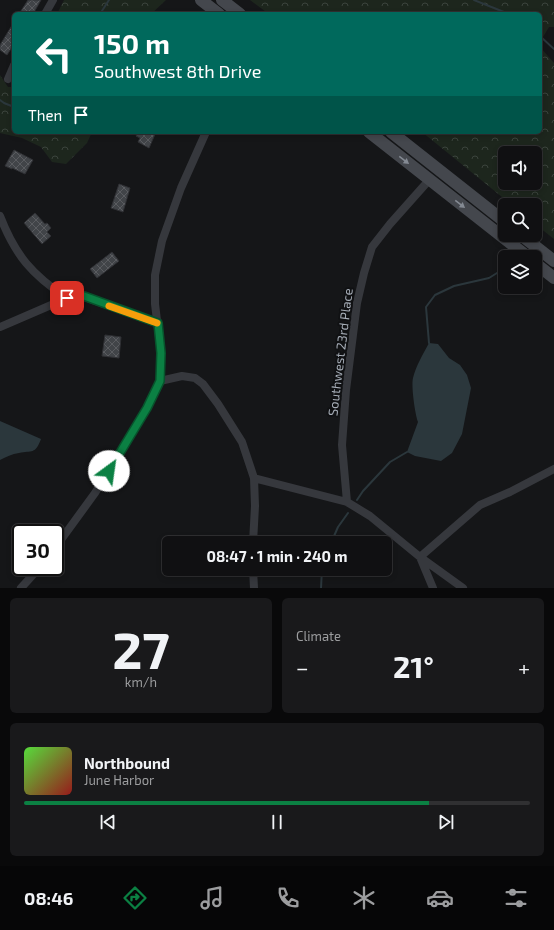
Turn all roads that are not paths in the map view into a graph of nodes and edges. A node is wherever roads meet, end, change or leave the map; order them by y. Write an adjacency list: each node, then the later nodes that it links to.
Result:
1 (53, 0): 4 (street)
2 (201, 0): 5 (main road)
3 (222, 0): 6 (main road)
4 (46, 12)
5 (216, 12)
6 (237, 12)
7 (12, 71): 8 (street)
8 (8, 80)
9 (205, 134): 22 (street)
10 (372, 134): 13 (main road, one-way to 13)
11 (394, 134): 12 (main road)
12 (439, 169): 13 (main road); 15 (main road)
13 (430, 179): 17 (main road, one-way to 17); 27 (street, Southwest 23rd Place)
14 (0, 216): 21 (street)
15 (498, 216)
16 (530, 242): 18 (main road)
17 (519, 250)
18 (554, 261)
19 (542, 269): 20 (main road)
20 (554, 278)
21 (67, 298): 22 (street); 23 (street)
22 (158, 323): 24 (street)
23 (0, 327)
24 (160, 381): 26 (street); 28 (street)
25 (554, 469): 30 (street)
26 (254, 478): 27 (street); 29 (street)
27 (347, 502): 30 (street)
28 (64, 536)
29 (253, 536)
30 (420, 557): 35 (street); 36 (street)
31 (32, 576): 33 (street)
32 (253, 576): 34 (street)
33 (21, 588)
34 (254, 588)
35 (433, 588)
36 (463, 588)

